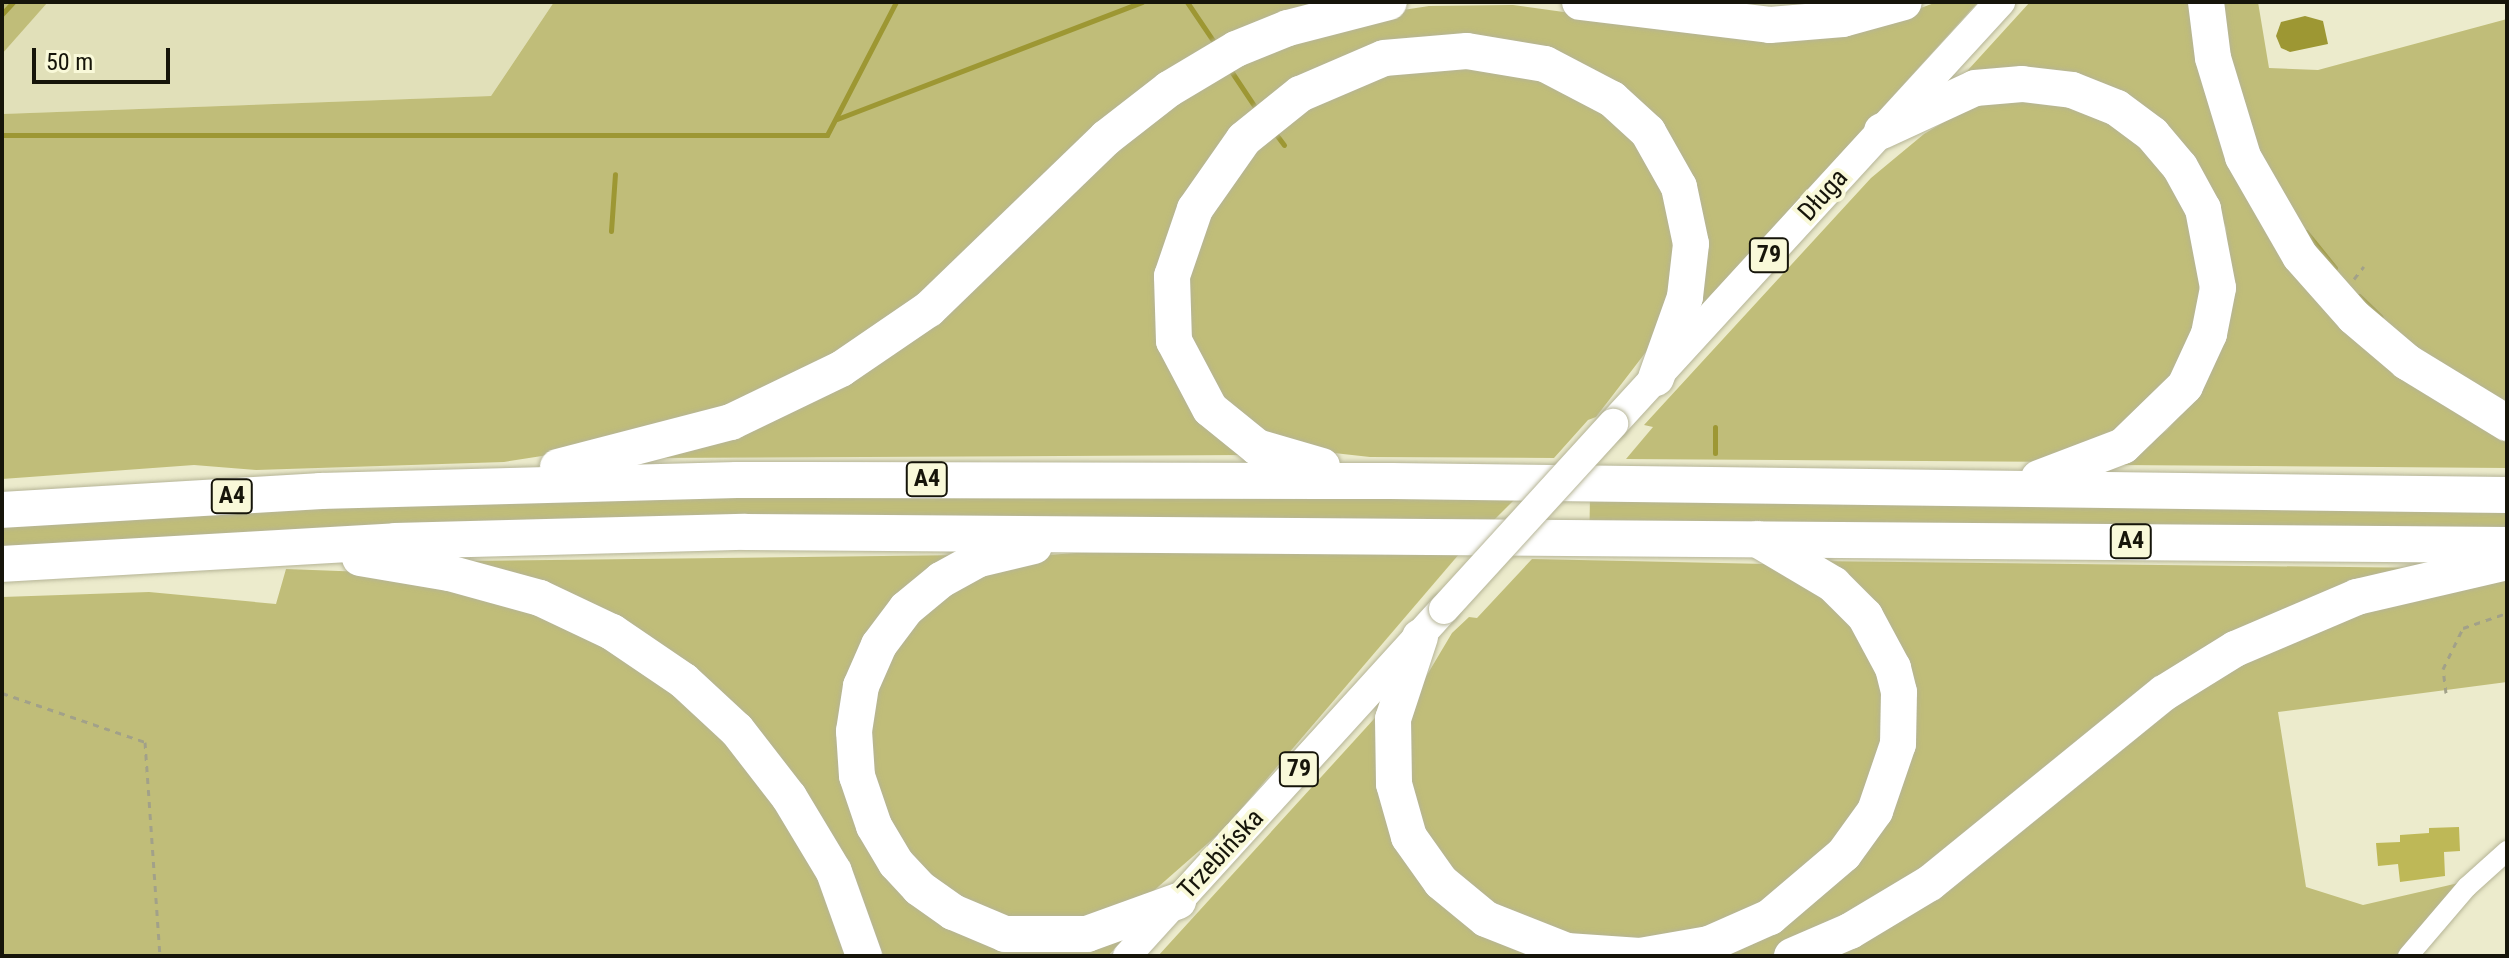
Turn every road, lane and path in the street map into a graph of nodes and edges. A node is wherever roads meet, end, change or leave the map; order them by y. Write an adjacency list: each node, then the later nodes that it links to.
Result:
1 (1389, 2): 10 (highway)
2 (1580, 2): 3 (highway)
3 (1904, 2)
4 (2000, 2): 6 (main road, Długa / 79)
5 (2206, 2): 8 (highway)
6 (1882, 131): 7 (main road, Długa / 79); 11 (highway)
7 (1656, 378): 9 (highway); 20 (main road, Długa / 79, bridge)
8 (2507, 423)
9 (1391, 481): 10 (highway, A4); 11 (highway, A4)
10 (463, 486): 13 (highway, A4)
11 (1971, 487): 12 (highway, A4)
12 (2507, 495)
13 (2, 510)
14 (1095, 532): 15 (highway, A4); 17 (highway, A4); 26 (highway)
15 (1755, 538): 16 (highway, A4); 22 (highway)
16 (2507, 545)
17 (287, 546): 19 (highway, A4); 28 (highway)
18 (2507, 562): 30 (highway)
19 (2, 564)
20 (1444, 609): 22 (main road, Trzebińska / 79)
21 (2507, 613): 24 (path)
22 (1420, 637): 26 (main road, Trzebińska / 79)
23 (2, 693): 27 (path)
24 (2446, 693)
25 (2507, 851): 31 (street)
26 (1178, 901): 29 (main road, Trzebińska / 79)
27 (160, 956)
28 (864, 956)
29 (1127, 956)
30 (1792, 956)
31 (2408, 956)

